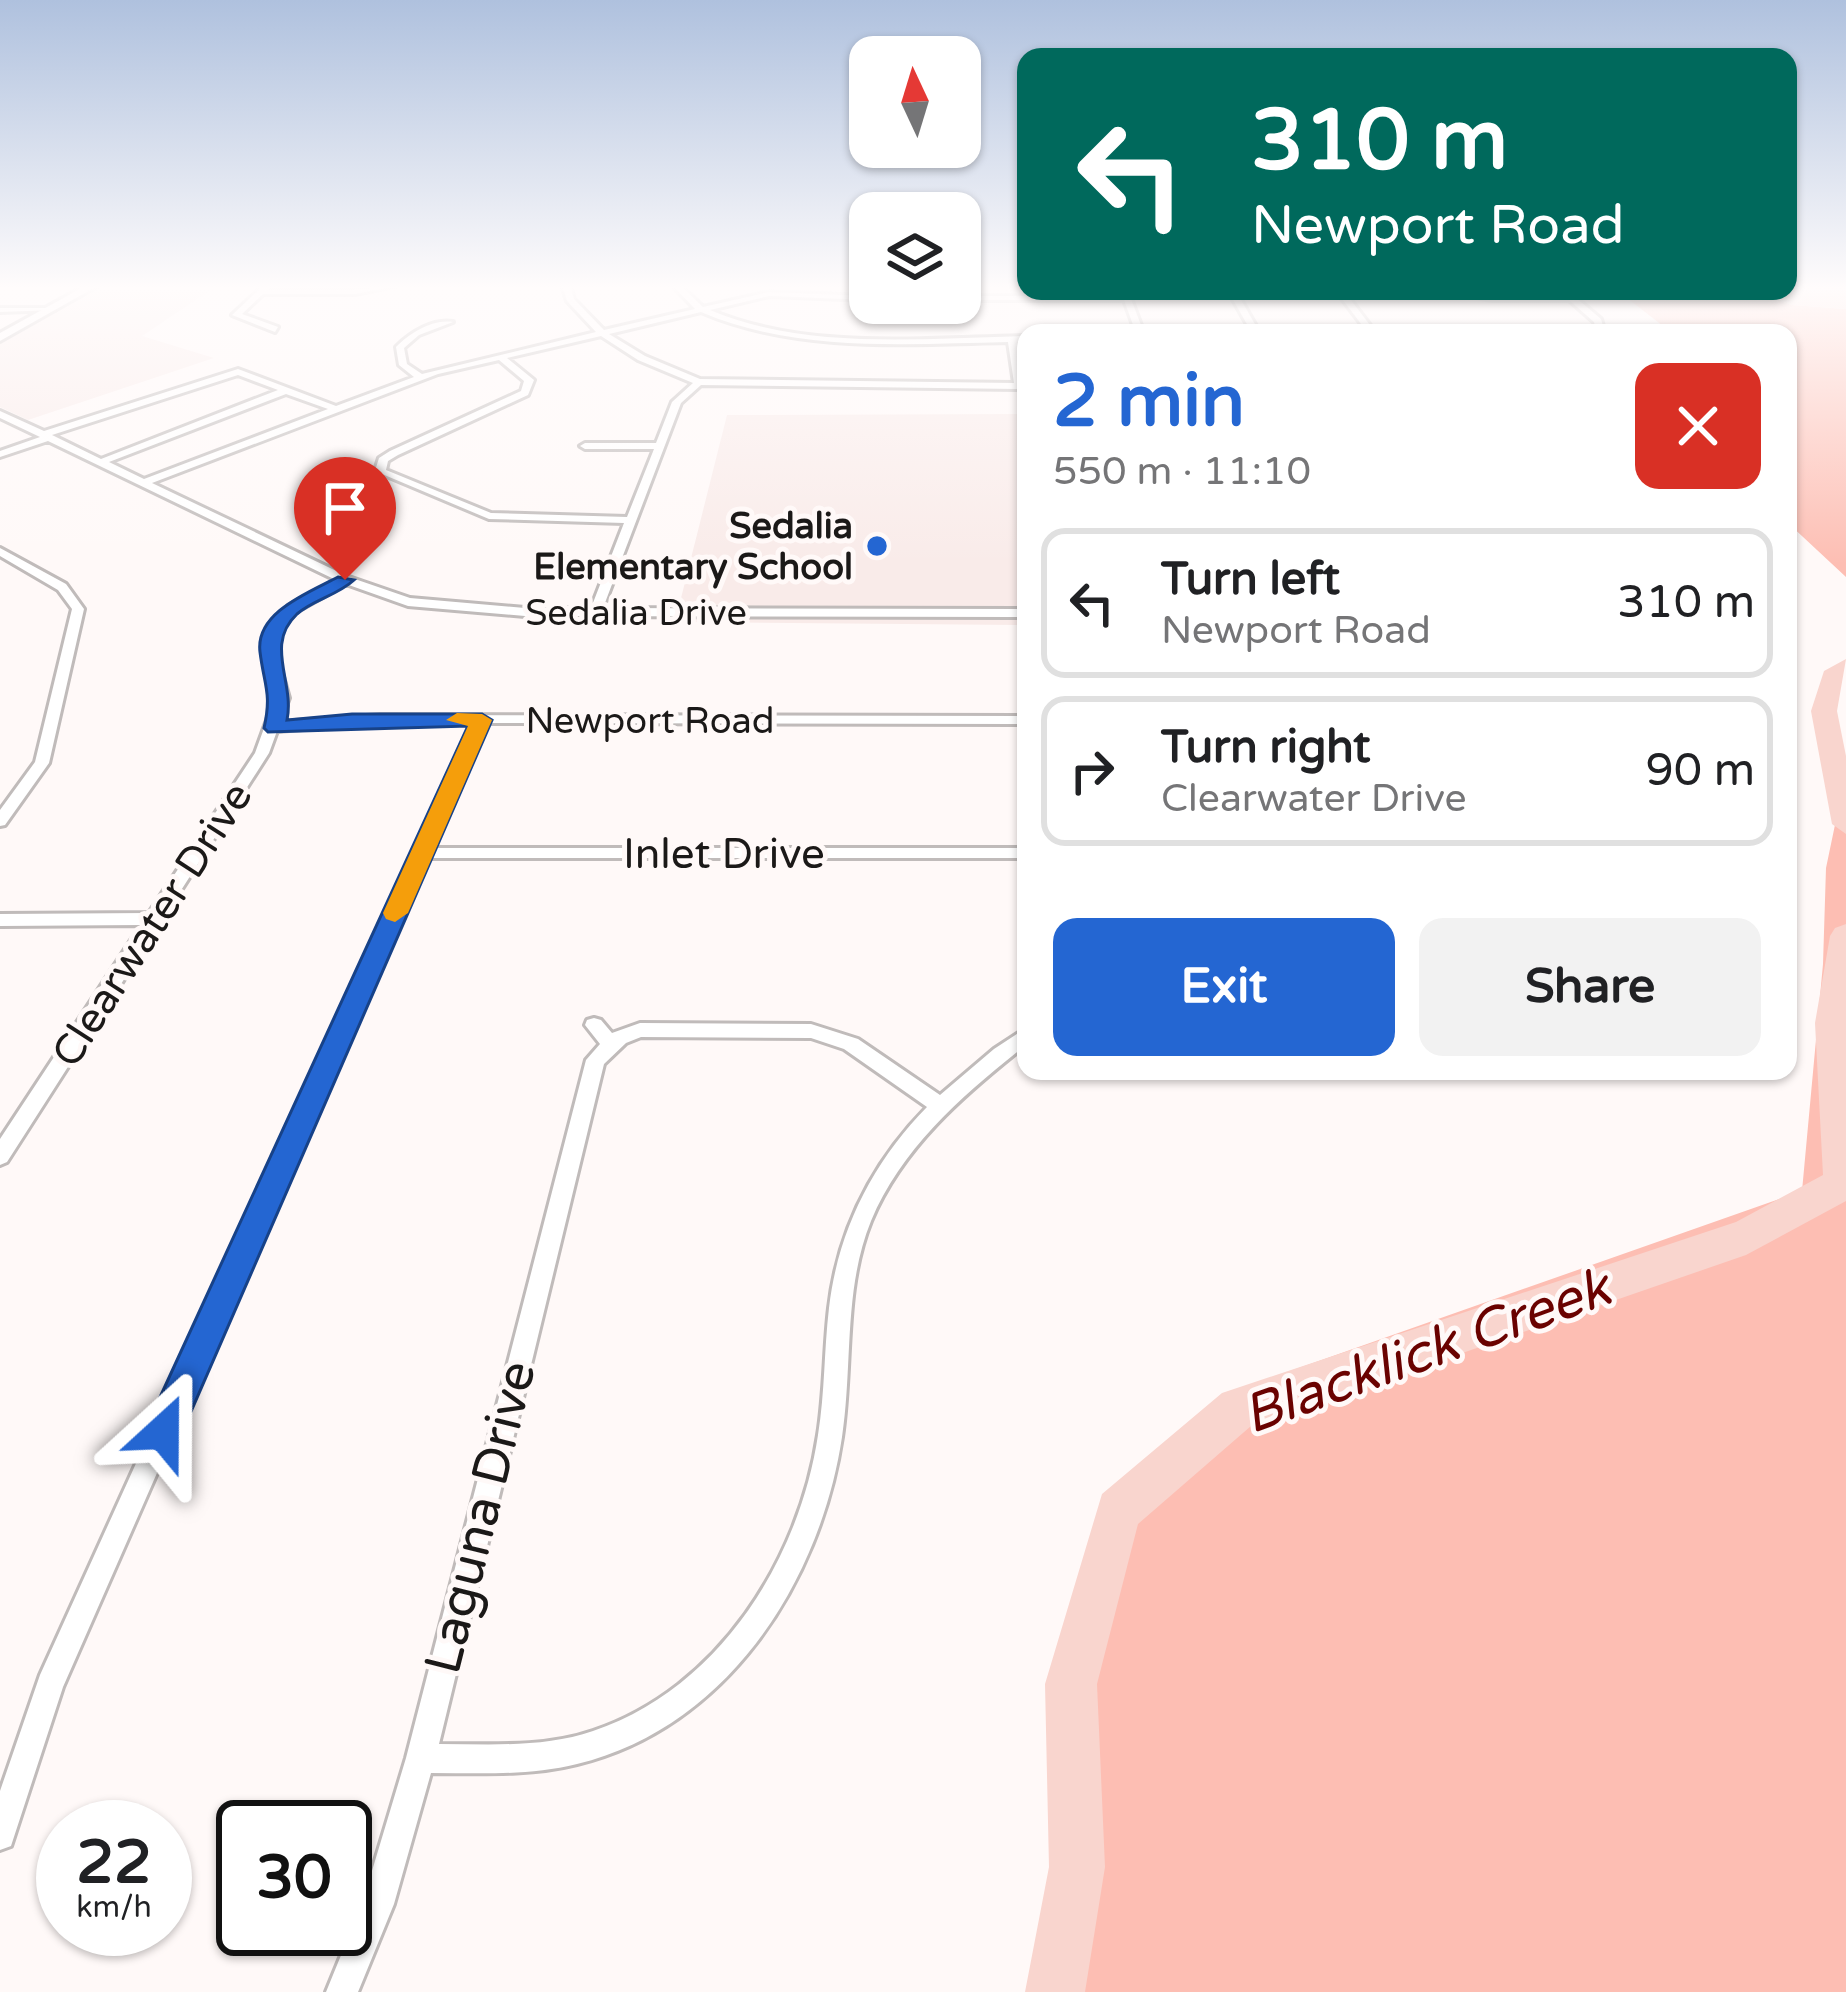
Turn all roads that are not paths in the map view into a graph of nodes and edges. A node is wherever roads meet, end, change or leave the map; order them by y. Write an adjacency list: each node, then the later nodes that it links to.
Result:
1 (220, 378): 11 (street)
2 (254, 378): 8 (street)
3 (416, 378): 9 (street)
4 (527, 378): 16 (street)
5 (688, 378): 6 (street)
6 (699, 382): 7 (street); 13 (street)
7 (1017, 386)
8 (287, 390): 9 (street); 15 (street)
9 (335, 409): 18 (street)
10 (0, 414): 11 (street, Sedalia Drive)
11 (46, 436): 14 (street); 15 (street, Sedalia Drive)
12 (585, 446): 13 (street)
13 (660, 446): 19 (street)
14 (0, 454)
15 (101, 463): 18 (street, Sedalia Drive)
16 (380, 464): 17 (street); 19 (street)
17 (365, 465)
18 (143, 482): 21 (street, Sedalia Drive)
19 (631, 520): 22 (street)
20 (0, 551): 27 (street)
21 (345, 580): 22 (street, Sedalia Drive); 26 (street)
22 (596, 611): 23 (street, Sedalia Drive)
23 (1017, 613)
24 (482, 720): 25 (street, Newport Road); 26 (street, Newport Road); 28 (street)
25 (1017, 720)
26 (275, 728): 30 (street, Clearwater Drive)
27 (0, 821)
28 (422, 853): 29 (street, Inlet Drive); 36 (street)
29 (1017, 853)
30 (154, 919): 31 (street); 34 (street, Clearwater Drive)
31 (0, 920)
32 (1017, 1042): 33 (street)
33 (939, 1105): 35 (street); 35 (street, Laguna Drive)
34 (0, 1156)
35 (421, 1758): 37 (street, Laguna Drive)
36 (0, 1835)
37 (342, 1992)

